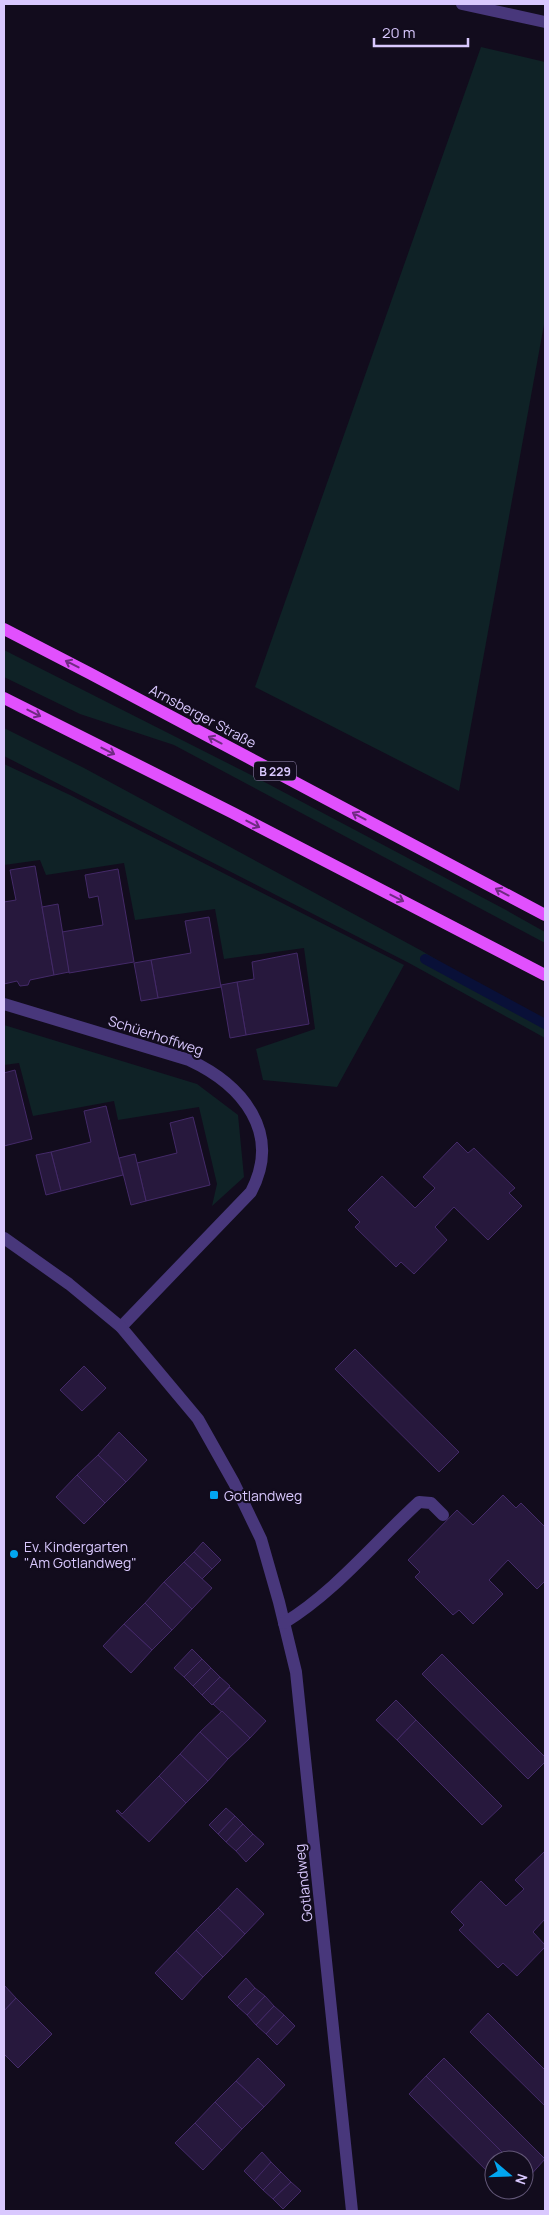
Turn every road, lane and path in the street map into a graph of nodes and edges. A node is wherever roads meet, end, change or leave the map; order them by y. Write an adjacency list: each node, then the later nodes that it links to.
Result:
1 (462, 4): 2 (street)
2 (545, 22)
3 (4, 629): 5 (main road, Arnsberger Straße / B 229, one-way to 3)
4 (4, 698): 6 (main road, one-way to 6)
5 (545, 915)
6 (545, 975)
7 (4, 1004): 9 (street, Schüerhoffweg)
8 (4, 1238): 9 (street, Gotlandweg)
9 (121, 1327): 11 (street, Gotlandweg)
10 (443, 1515): 11 (street)
11 (284, 1623): 12 (street, Gotlandweg)
12 (352, 2211)

